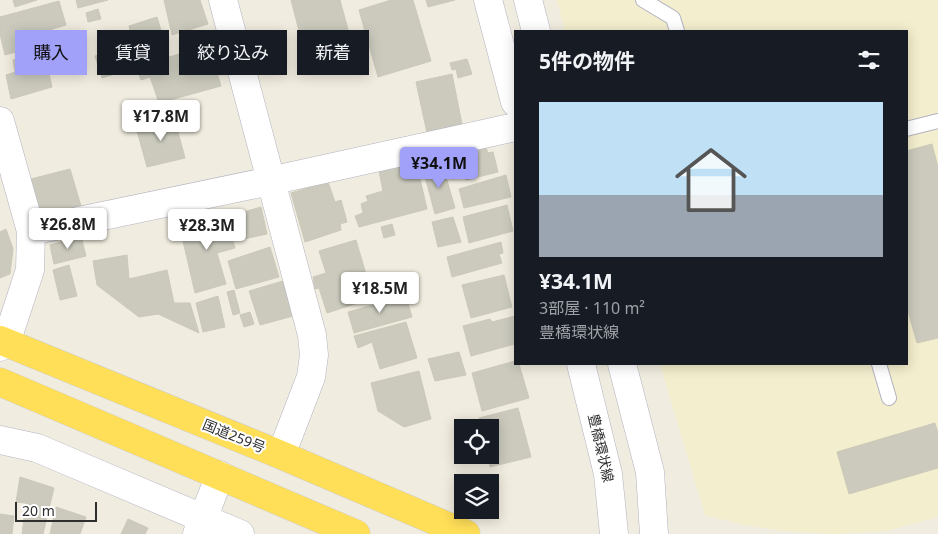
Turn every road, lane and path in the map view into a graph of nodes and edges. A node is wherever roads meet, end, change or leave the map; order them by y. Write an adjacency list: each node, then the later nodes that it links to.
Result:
1 (223, 0): 12 (street)
2 (488, 0): 7 (street)
3 (528, 0): 5 (street)
4 (643, 0): 6 (lane)
5 (536, 30)
6 (677, 30)
7 (514, 98)
8 (0, 121): 13 (street)
9 (938, 121): 11 (lane)
10 (514, 126): 12 (street)
11 (908, 129)
12 (270, 181): 13 (street); 21 (street)
13 (31, 231): 14 (street)
14 (2, 343): 21 (highway, 国道259号)
15 (580, 365): 27 (street, 豊橋環状線)
16 (622, 365): 28 (street)
17 (879, 365): 19 (lane)
18 (0, 382): 22 (highway)
19 (889, 398)
20 (0, 440): 23 (street)
21 (281, 456): 26 (highway, 国道259号)
22 (220, 476): 23 (street); 25 (highway)
23 (200, 526): 24 (street)
24 (240, 534)
25 (356, 534)
26 (466, 534)
27 (614, 534)
28 (654, 534)

